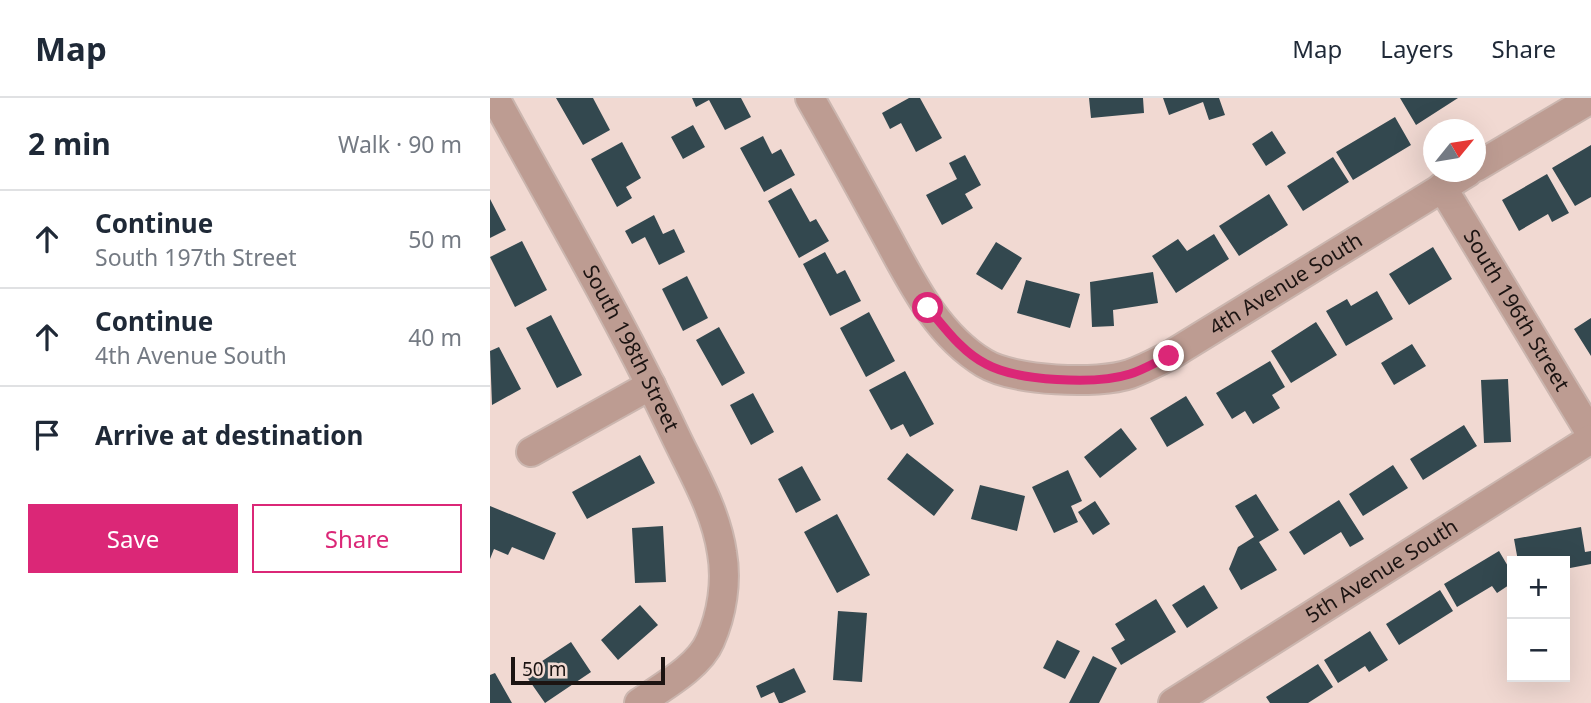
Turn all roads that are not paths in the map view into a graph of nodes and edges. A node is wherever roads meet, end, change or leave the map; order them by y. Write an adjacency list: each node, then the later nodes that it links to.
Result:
1 (495, 98): 7 (street, South 198th Street)
2 (810, 98): 6 (street, 4th Avenue South)
3 (1591, 99): 4 (street)
4 (1486, 161)
5 (1451, 182): 6 (street, 4th Avenue South)
6 (1443, 187): 8 (street, South 196th Street)
7 (652, 385): 9 (street); 10 (street, South 198th Street)
8 (1591, 436): 11 (street, 5th Avenue South)
9 (531, 452)
10 (639, 703)
11 (1173, 703)

